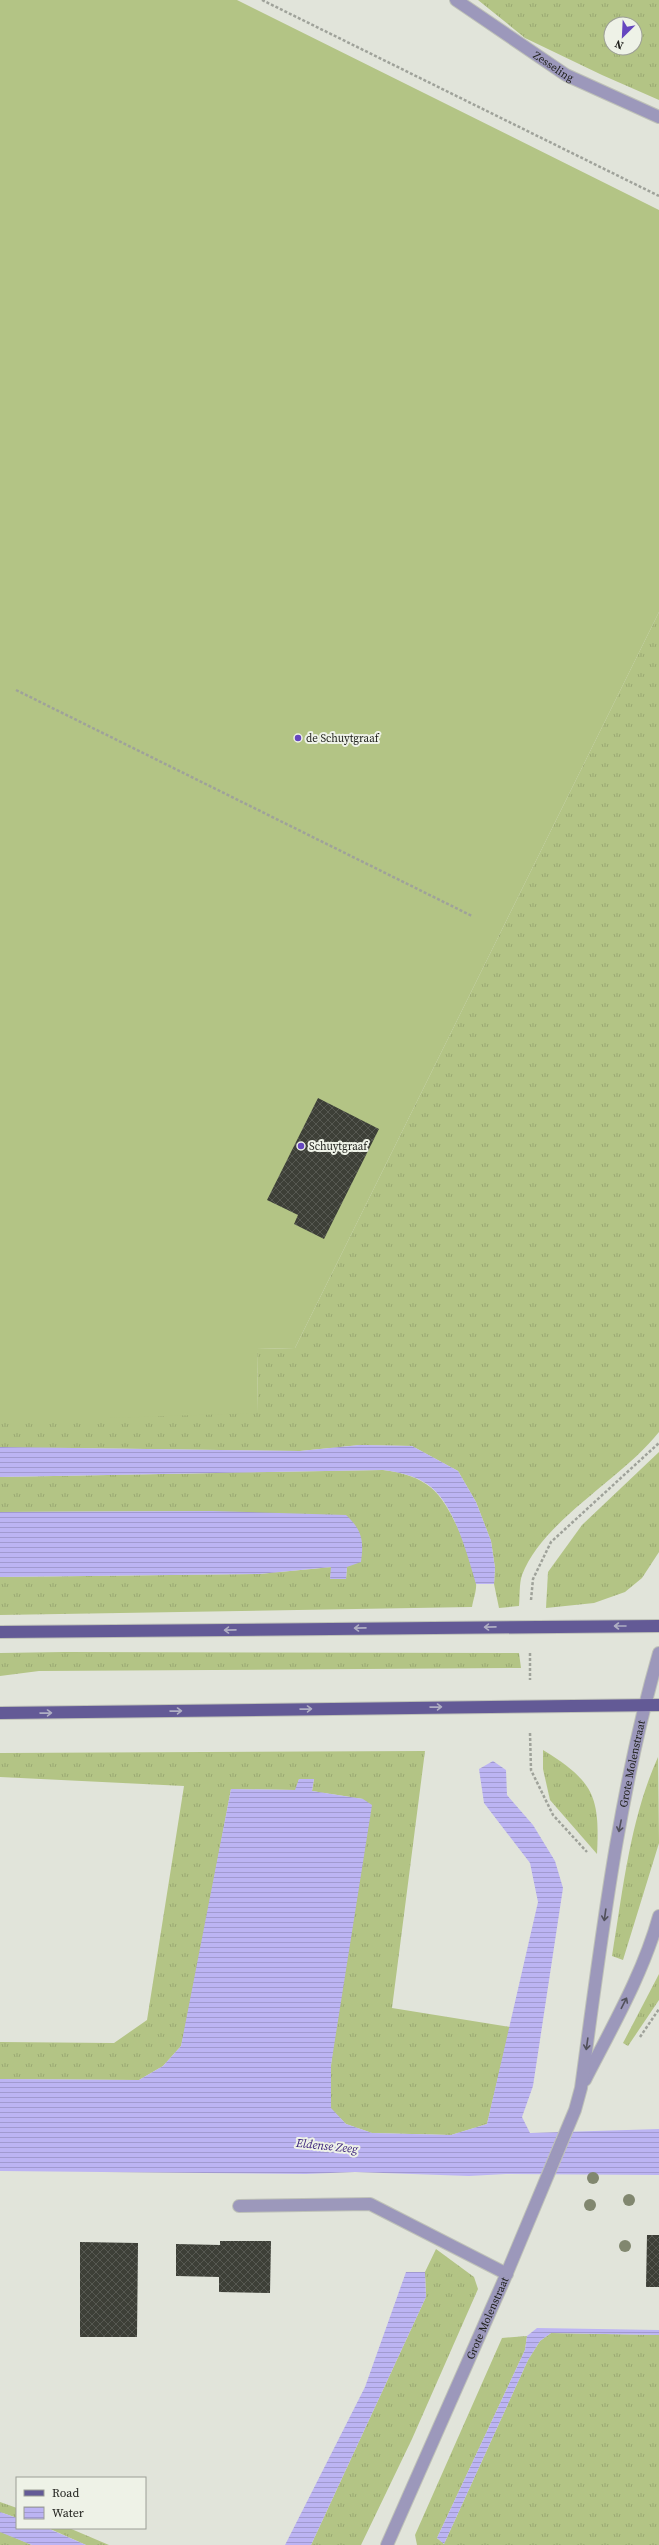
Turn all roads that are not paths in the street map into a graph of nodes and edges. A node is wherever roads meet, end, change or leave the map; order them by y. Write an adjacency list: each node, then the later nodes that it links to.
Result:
1 (456, 0): 2 (street, Zesseling)
2 (659, 118)
3 (659, 1626): 4 (main road, one-way to 4)
4 (0, 1632)
5 (659, 1653): 6 (street, Grote Molenstraat)
6 (644, 1705): 7 (main road); 8 (main road, one-way to 6); 10 (street, Grote Molenstraat, one-way to 10)
7 (659, 1705)
8 (0, 1714)
9 (659, 1916): 10 (street, Grote Molenstraat, one-way to 9)
10 (581, 2088): 12 (street, Grote Molenstraat)
11 (239, 2206): 12 (street)
12 (507, 2274): 13 (street, Grote Molenstraat)
13 (387, 2545)

